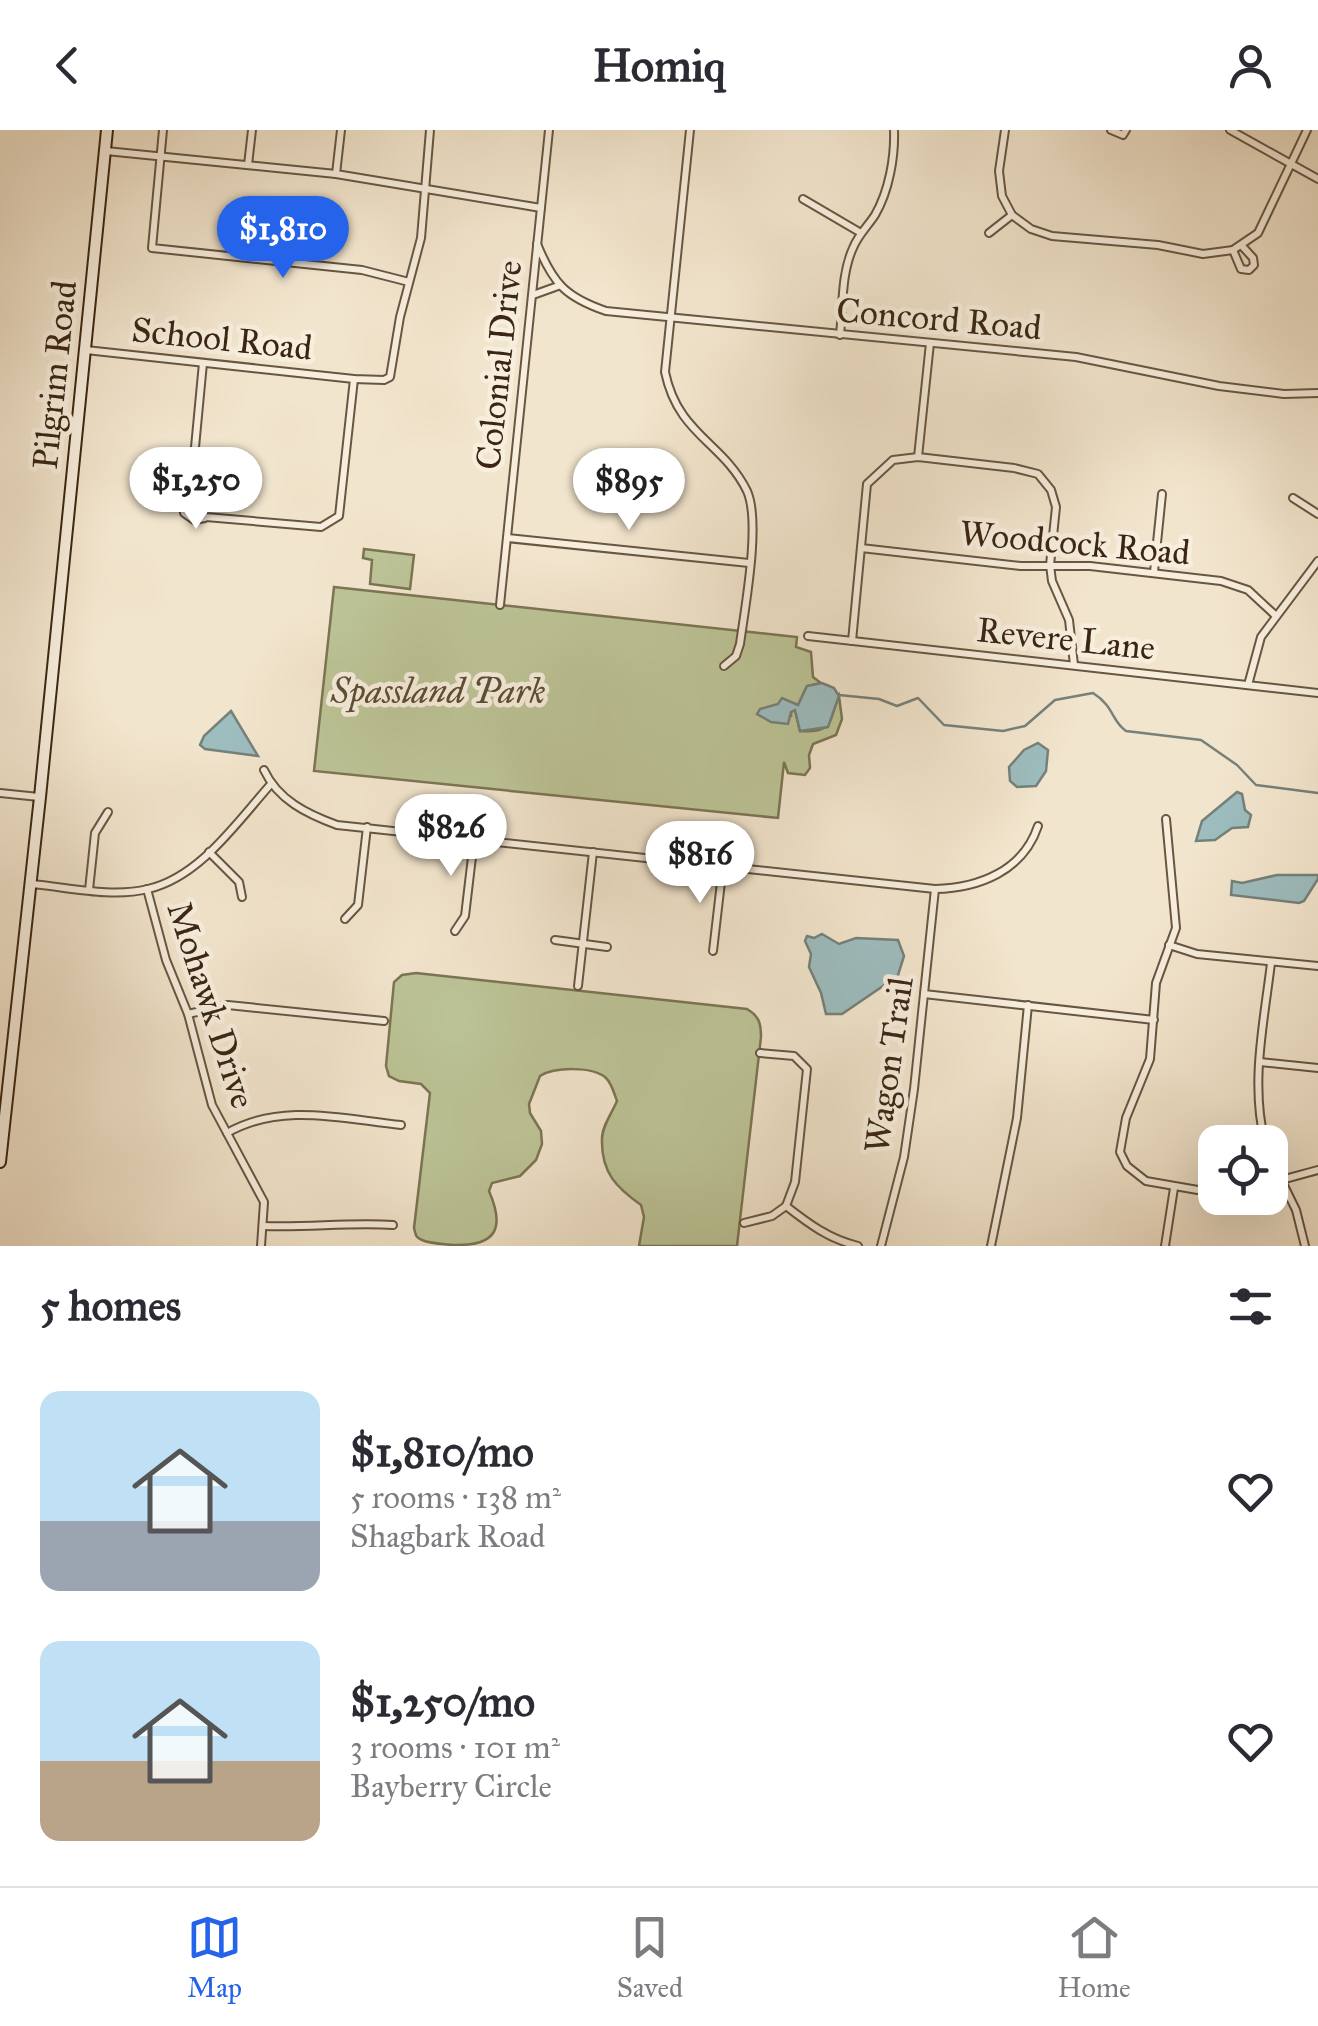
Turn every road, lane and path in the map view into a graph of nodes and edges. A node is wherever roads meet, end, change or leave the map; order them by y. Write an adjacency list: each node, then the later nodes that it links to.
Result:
1 (106, 130): 14 (street, Pilgrim Road)
2 (163, 130): 15 (street)
3 (252, 130): 17 (street)
4 (341, 130): 18 (street)
5 (430, 130): 20 (street)
6 (548, 130): 22 (street, Colonial Drive)
7 (690, 130): 32 (street)
8 (894, 130): 24 (street)
9 (1005, 130): 23 (street)
10 (1111, 130): 11 (street)
11 (1126, 130)
12 (1230, 130): 16 (street)
13 (1307, 130): 16 (street)
14 (104, 151): 15 (street); 35 (street, Pilgrim Road)
15 (161, 156): 17 (street); 29 (street)
16 (1290, 162): 19 (street); 27 (street)
17 (248, 164): 18 (street)
18 (336, 174): 20 (street)
19 (1318, 179)
20 (424, 191): 22 (street); 29 (street)
21 (804, 198): 24 (street)
22 (541, 208): 26 (street, Colonial Drive)
23 (1012, 215): 25 (street); 28 (street)
24 (861, 233): 33 (street)
25 (989, 233)
26 (537, 244): 30 (street); 31 (street, Colonial Drive)
27 (1242, 246): 28 (street); 28 (street)
28 (1233, 250)
29 (409, 282): 37 (street)
30 (559, 286): 31 (street); 32 (street, Concord Road)
31 (532, 296): 43 (street, Colonial Drive)
32 (670, 318): 33 (street, Concord Road); 46 (street)
33 (840, 334): 34 (street, Concord Road)
34 (930, 344): 38 (street, Concord Road); 39 (street)
35 (85, 350): 36 (street, School Road); 60 (street, Pilgrim Road)
36 (203, 363): 37 (street, School Road); 37 (street)
37 (354, 378)
38 (1318, 393)
39 (918, 457): 44 (street); 47 (street)
40 (1162, 494): 48 (street)
41 (1293, 498): 42 (street)
42 (1318, 514)
43 (506, 538): 46 (street); 49 (street, Colonial Drive)
44 (861, 548): 47 (street, Woodcock Road); 52 (street)
45 (1318, 561): 50 (street)
46 (749, 563): 54 (street)
47 (1050, 565): 48 (street, Woodcock Road); 53 (street)
48 (1154, 572): 50 (street, Woodcock Road)
49 (500, 604)
50 (1275, 616): 55 (street)
51 (808, 636): 52 (street, Revere Lane)
52 (852, 641): 53 (street, Revere Lane)
53 (1074, 665): 55 (street, Revere Lane)
54 (724, 666)
55 (1248, 685): 56 (street, Revere Lane)
56 (1318, 693)
57 (264, 770): 58 (street)
58 (271, 784): 64 (street); 66 (street)
59 (0, 793): 60 (street)
60 (40, 797): 69 (street, Pilgrim Road)
61 (108, 812): 72 (street)
62 (1166, 818): 78 (street)
63 (1038, 826): 71 (street)
64 (367, 827): 65 (street); 74 (street)
65 (474, 840): 67 (street); 75 (street)
66 (209, 852): 70 (street); 73 (street)
67 (593, 852): 68 (street); 77 (street)
68 (723, 865): 71 (street); 80 (street)
69 (31, 884): 72 (street); 95 (street, Pilgrim Road)
70 (147, 889): 72 (street); 86 (street, Mohawk Drive)
71 (935, 889): 84 (street, Wagon Trail)
72 (90, 890)
73 (242, 897)
74 (345, 919)
75 (455, 930)
76 (555, 940): 77 (street)
77 (583, 944): 79 (street); 83 (street)
78 (1170, 945): 81 (street); 87 (street)
79 (608, 946)
80 (713, 952)
81 (1272, 962): 82 (street); 90 (street)
82 (1318, 966)
83 (578, 986)
84 (924, 994): 85 (street); 107 (street, Wagon Trail)
85 (1028, 1004): 87 (street); 108 (street)
86 (188, 1014): 88 (street); 94 (street, Mohawk Drive)
87 (1154, 1020): 98 (street)
88 (384, 1021)
89 (760, 1052): 101 (street)
90 (1260, 1062): 91 (street); 93 (street)
91 (1318, 1068)
92 (401, 1124): 94 (street)
93 (1261, 1125)
94 (227, 1133): 104 (street, Mohawk Drive)
95 (0, 1162)
96 (1318, 1170): 97 (street)
97 (1288, 1178)
98 (1174, 1188): 99 (street); 109 (street)
99 (1198, 1191)
100 (1288, 1195): 111 (street)
101 (786, 1206): 102 (street); 106 (street)
102 (744, 1222)
103 (393, 1225): 104 (street)
104 (263, 1226): 105 (street, Mohawk Drive)
105 (261, 1246)
106 (858, 1246)
107 (881, 1246)
108 (991, 1246)
109 (1165, 1246): 110 (street)
110 (1179, 1246)
111 (1305, 1246)

